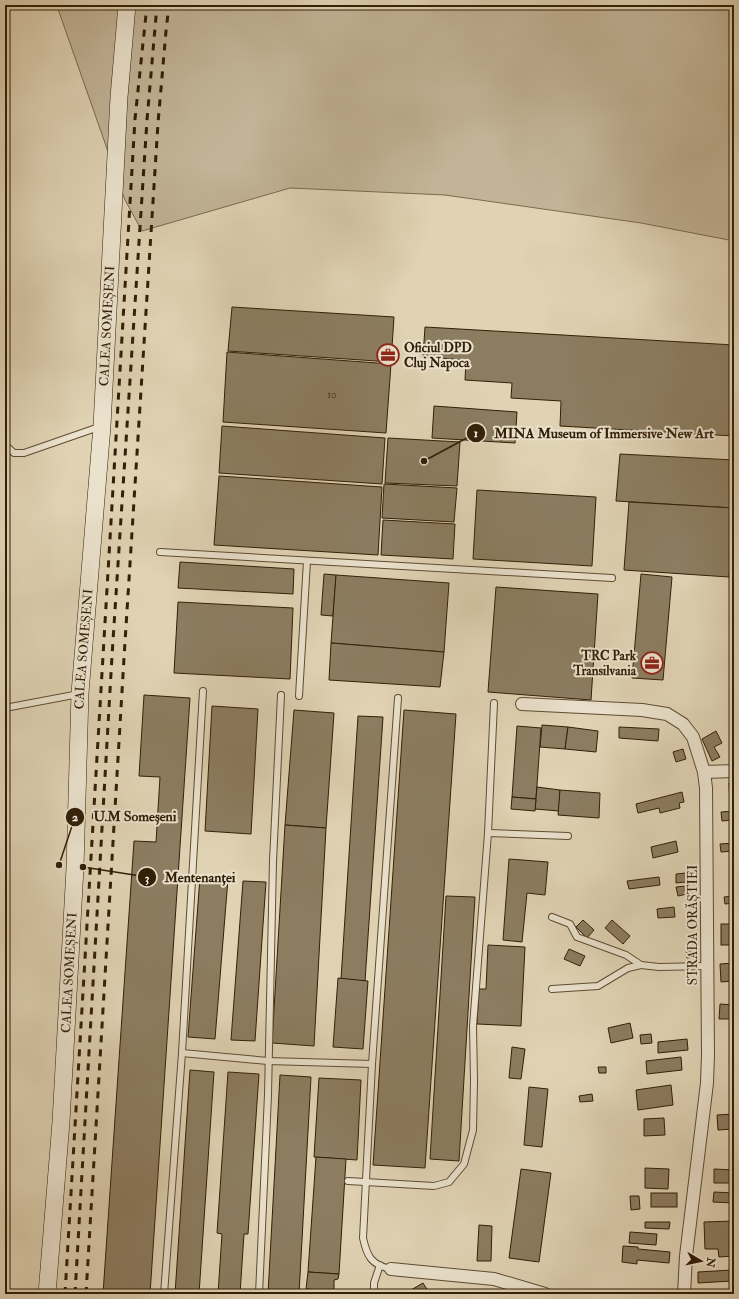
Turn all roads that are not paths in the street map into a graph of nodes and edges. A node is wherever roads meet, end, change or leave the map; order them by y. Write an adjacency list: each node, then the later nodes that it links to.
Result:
1 (127, 5): 2 (main road, CALEA SOMEȘENI)
2 (102, 426): 3 (lane); 8 (main road, CALEA SOMEȘENI)
3 (5, 446)
4 (160, 552): 5 (lane)
5 (307, 561): 6 (lane); 10 (lane)
6 (612, 578)
7 (203, 691): 23 (lane)
8 (80, 693): 14 (lane); 29 (main road, CALEA SOMEȘENI)
9 (281, 696): 24 (lane)
10 (299, 696)
11 (398, 698): 25 (lane)
12 (494, 703): 17 (lane)
13 (522, 704): 16 (street, STRADA ORĂȘTIEI)
14 (5, 708)
15 (734, 770): 16 (street)
16 (704, 772): 21 (street, STRADA ORĂȘTIEI)
17 (488, 833): 18 (lane); 27 (lane)
18 (568, 836)
19 (552, 917): 20 (lane)
20 (641, 965): 21 (lane); 22 (lane)
21 (707, 966): 34 (street, STRADA ORĂȘTIEI)
22 (552, 989)
23 (182, 1053): 24 (lane); 30 (lane)
24 (268, 1060): 25 (lane); 31 (lane)
25 (372, 1064): 27 (lane)
26 (348, 1181): 27 (lane)
27 (366, 1182): 28 (lane)
28 (385, 1267): 32 (lane); 33 (street)
29 (47, 1294)
30 (164, 1294)
31 (260, 1294)
32 (374, 1294)
33 (545, 1294)
34 (684, 1294)

